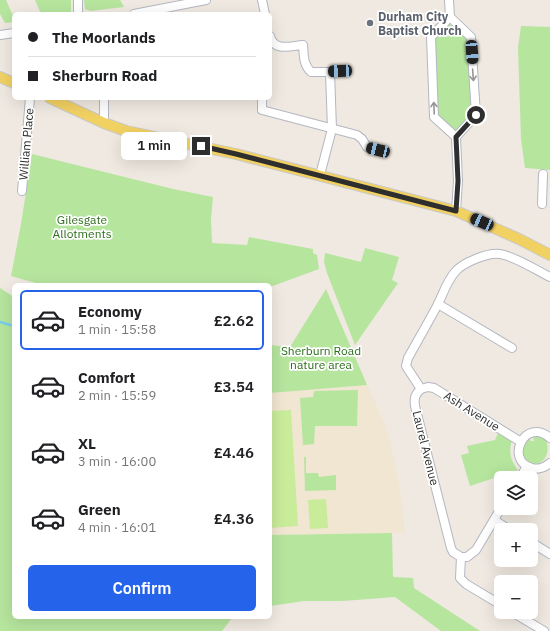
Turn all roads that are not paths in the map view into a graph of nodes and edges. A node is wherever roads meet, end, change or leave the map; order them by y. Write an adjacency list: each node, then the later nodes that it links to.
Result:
1 (78, 0): 6 (street)
2 (202, 0): 5 (street)
3 (262, 0): 8 (street)
4 (449, 0): 9 (street)
5 (174, 10): 7 (street)
6 (78, 12)
7 (154, 12)
8 (265, 12)
9 (450, 17): 23 (street, one-way to 23); 23 (street, one-way to 9)
10 (12, 33): 11 (street)
11 (0, 36)
12 (272, 40): 14 (street)
13 (340, 71): 14 (street)
14 (330, 72): 22 (street)
15 (0, 77): 16 (main road)
16 (12, 82)
17 (30, 100): 27 (street, William Place)
18 (54, 100): 21 (main road)
19 (104, 100): 21 (street)
20 (262, 100): 22 (street)
21 (104, 123): 26 (main road)
22 (332, 129): 24 (street); 26 (street)
23 (456, 137): 30 (street)
24 (378, 150)
25 (543, 174): 28 (street)
26 (320, 175): 30 (main road)
27 (22, 191)
28 (546, 194): 29 (street)
29 (542, 204)
30 (456, 211): 31 (main road)
31 (550, 255)
32 (550, 277): 33 (street)
33 (438, 304): 34 (street); 35 (street)
34 (512, 348)
35 (421, 389): 37 (street, Ash Avenue); 46 (street, Laurel Avenue)
36 (549, 434): 37 (street)
37 (521, 442): 39 (street)
38 (550, 463): 39 (street)
39 (527, 466): 40 (street)
40 (524, 471)
41 (497, 515): 42 (street)
42 (494, 520): 43 (street); 46 (street)
43 (499, 523)
44 (538, 546): 45 (street)
45 (550, 554)
46 (459, 556): 47 (street)
47 (494, 601)
48 (524, 619): 49 (street)
49 (544, 631)

